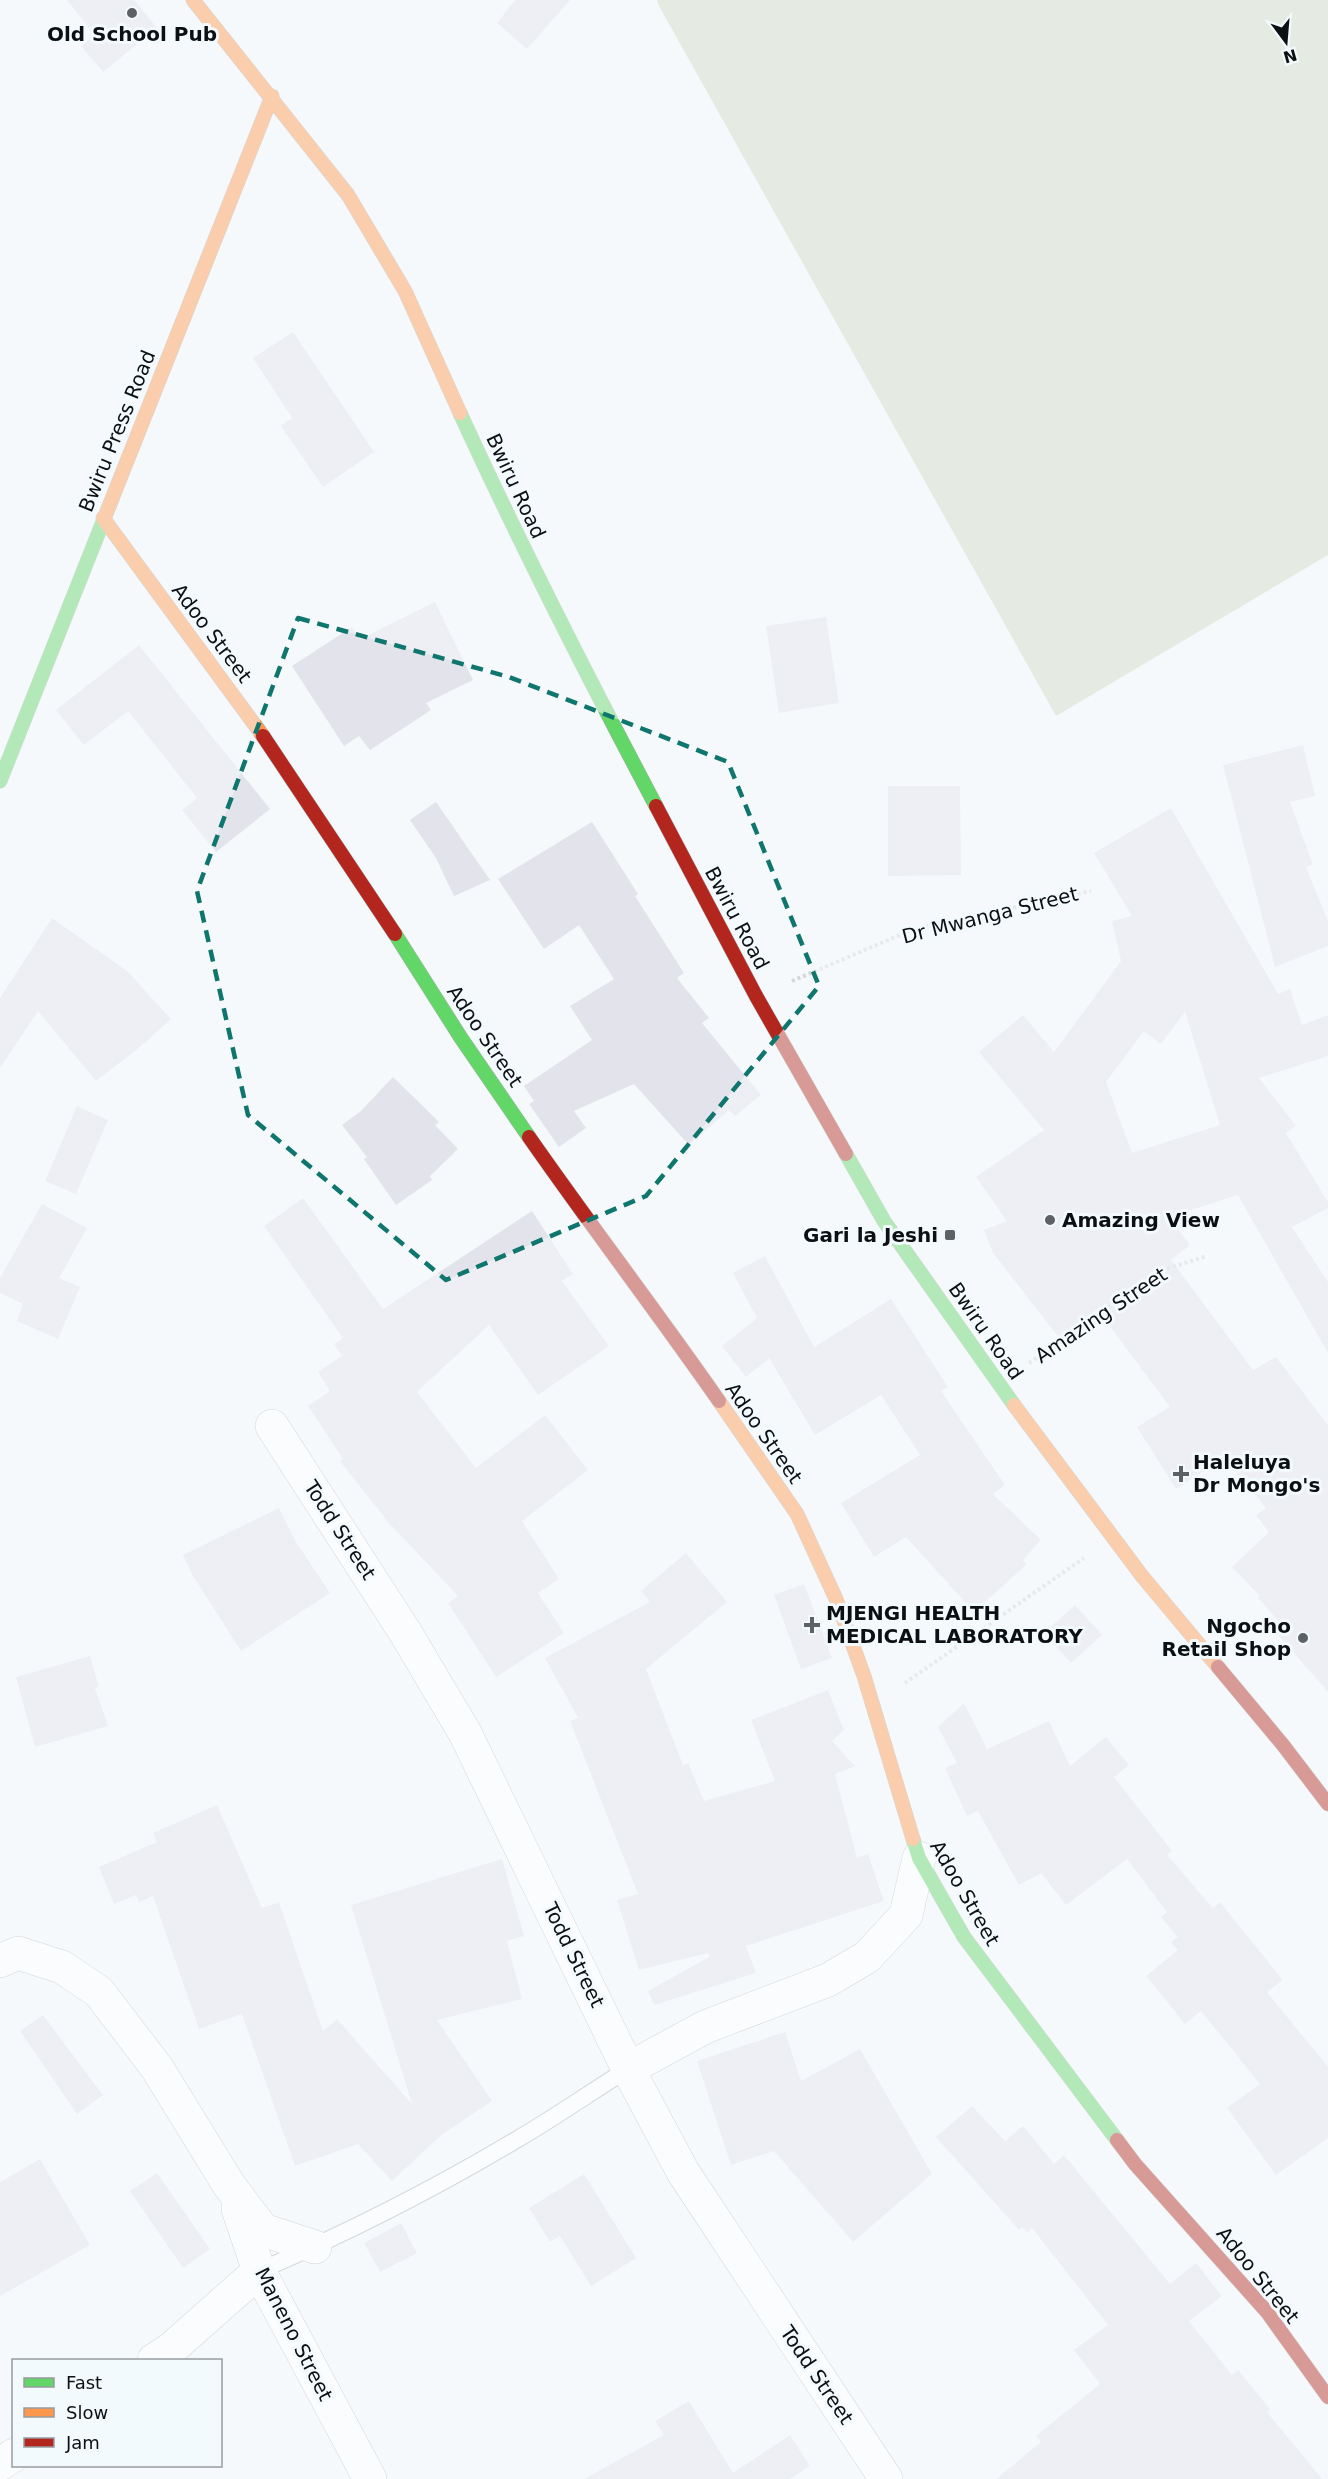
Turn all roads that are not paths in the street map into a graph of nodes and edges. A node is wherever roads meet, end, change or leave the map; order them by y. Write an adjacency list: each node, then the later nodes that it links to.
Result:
1 (193, 0): 2 (street, Bwiru Road)
2 (272, 96): 3 (street, Bwiru Press Road); 6 (street, Bwiru Road)
3 (103, 518): 4 (street, Bwiru Press Road); 7 (street, Adoo Street)
4 (0, 781)
5 (272, 1426): 9 (street, Todd Street)
6 (1328, 1804)
7 (919, 1858): 9 (street); 14 (street, Adoo Street)
8 (0, 1961): 10 (street)
9 (628, 2069): 11 (lane); 16 (street, Todd Street)
10 (229, 2185): 11 (street); 12 (street, Maneno Street)
11 (315, 2247): 12 (lane)
12 (260, 2271): 13 (street); 15 (street, Maneno Street)
13 (157, 2359)
14 (1328, 2397)
15 (370, 2479)
16 (886, 2479)

